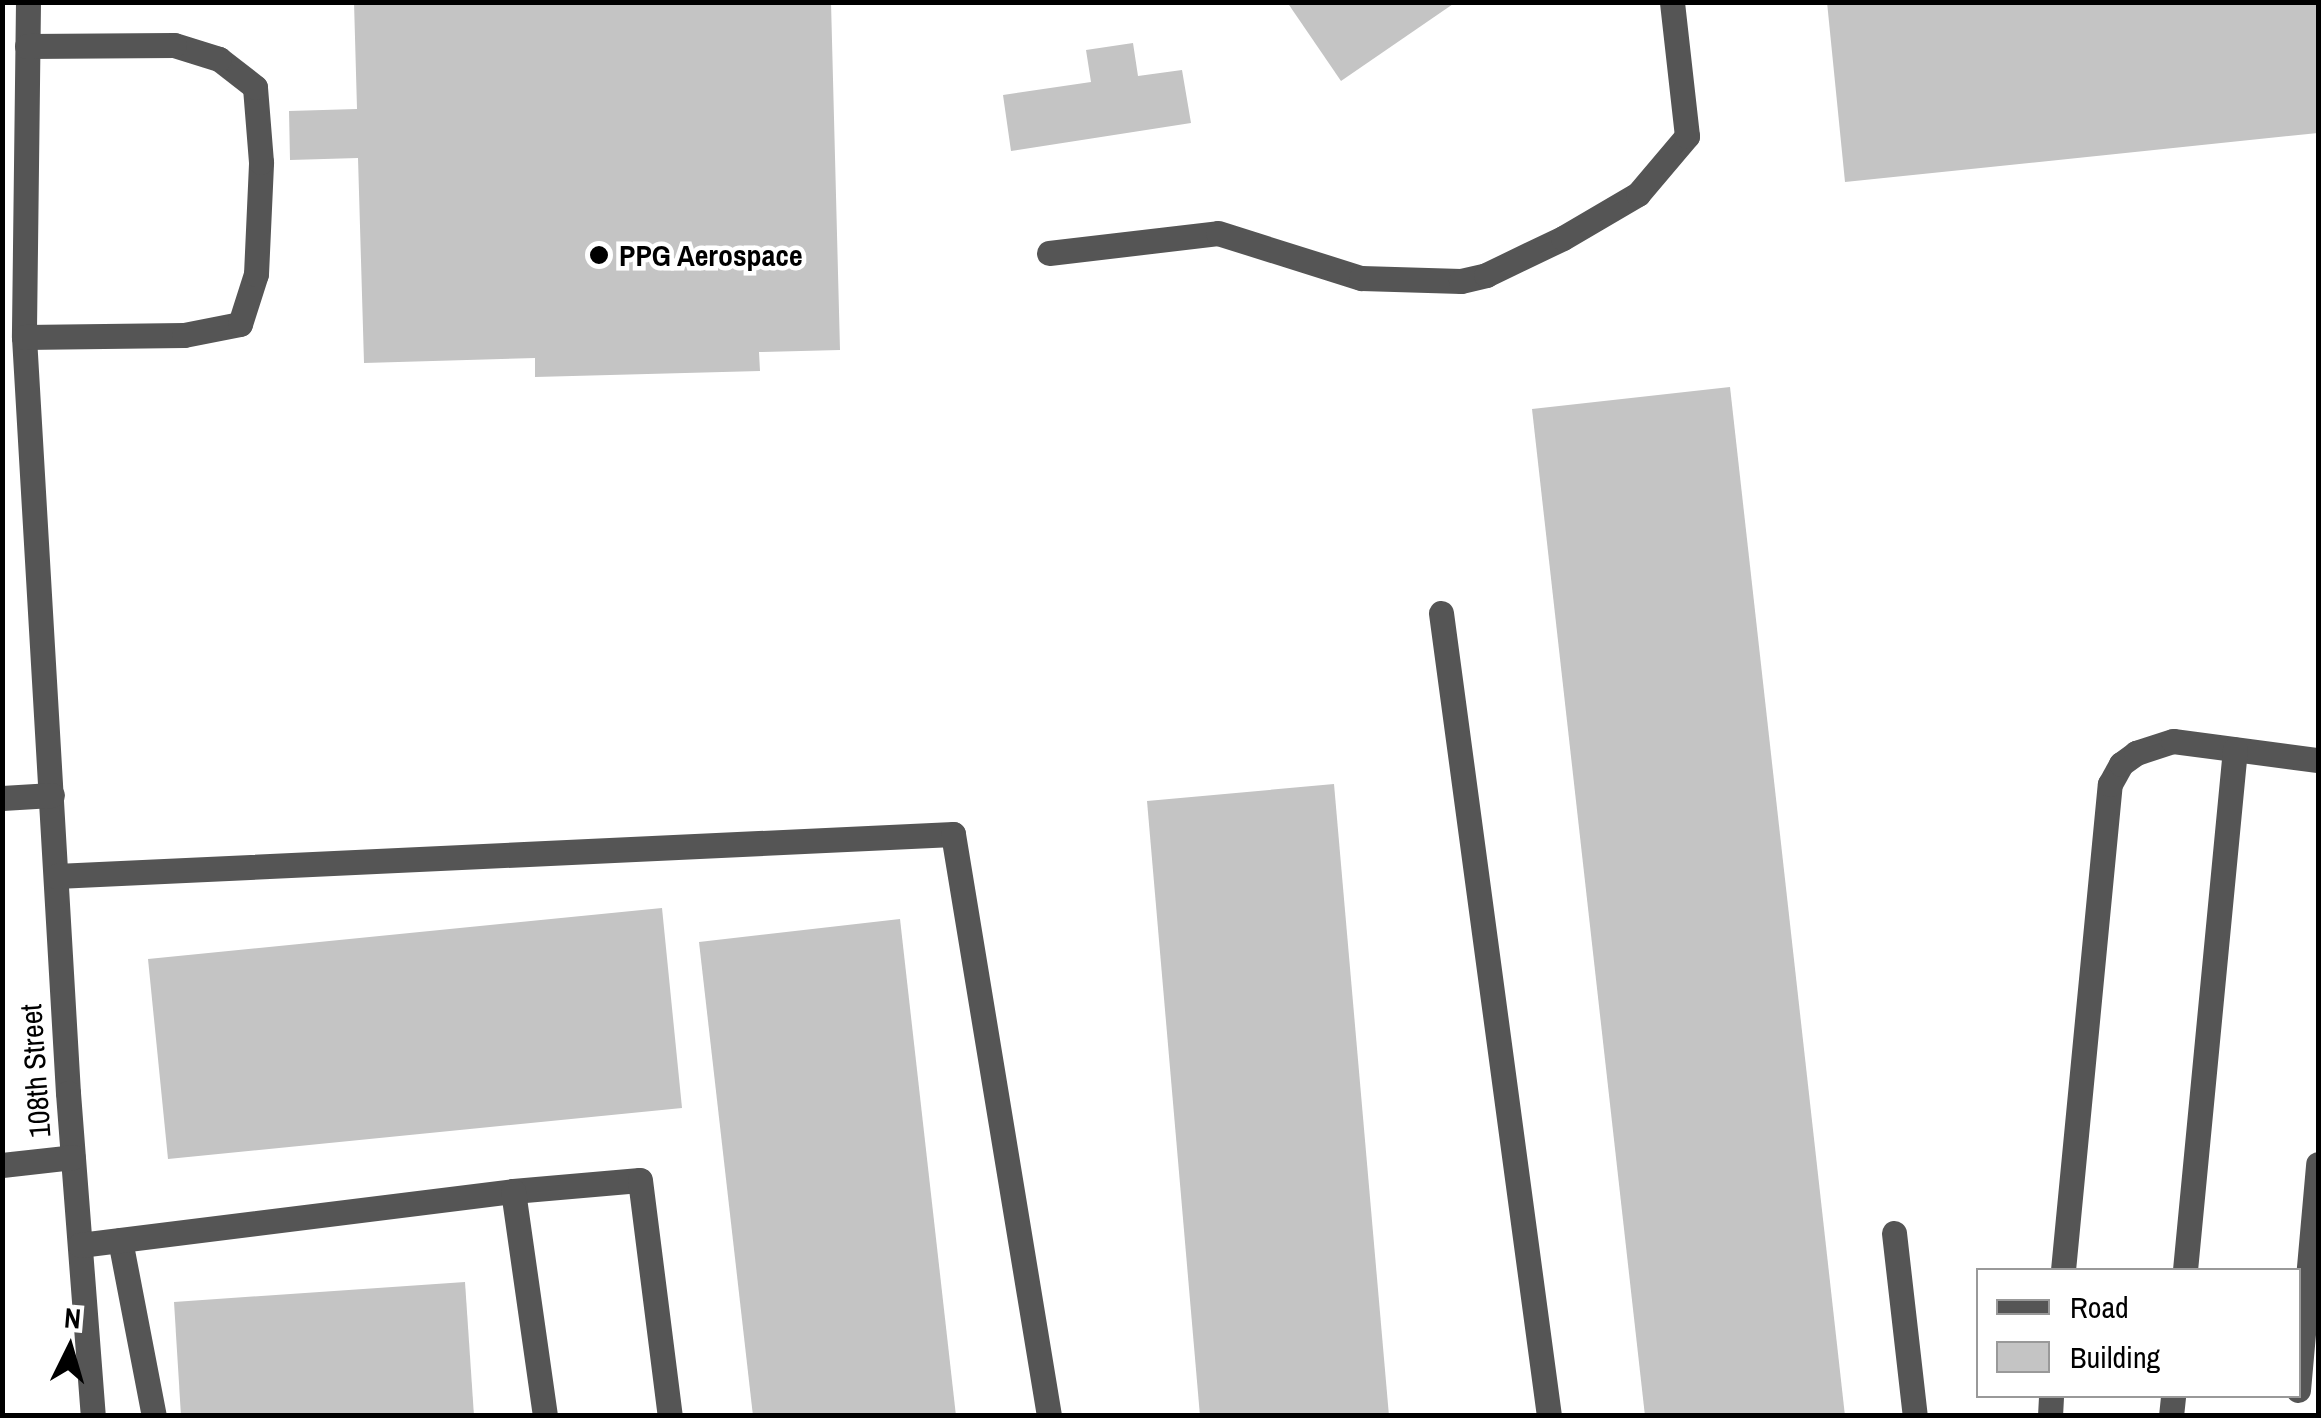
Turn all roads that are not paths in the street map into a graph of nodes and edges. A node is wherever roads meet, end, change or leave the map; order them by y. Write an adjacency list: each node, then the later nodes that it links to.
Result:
1 (28, 2): 3 (street, 108th Street)
2 (1672, 2): 5 (street)
3 (27, 46): 4 (street, 108th Street); 6 (street)
4 (14, 213): 6 (street, 108th Street)
5 (1049, 253)
6 (24, 337): 10 (street, 108th Street)
7 (1441, 613): 28 (street)
8 (2235, 749): 9 (street); 20 (street); 21 (street)
9 (2318, 760)
10 (52, 795): 11 (street); 12 (street, 108th Street)
11 (2, 798)
12 (56, 876): 13 (street, 108th Street); 27 (street)
13 (73, 1156): 15 (street); 19 (street, 108th Street)
14 (2318, 1164): 22 (street)
15 (2, 1165)
16 (513, 1192): 18 (street); 25 (street); 26 (street)
17 (1894, 1233): 29 (street)
18 (120, 1240): 19 (street); 24 (street)
19 (80, 1245): 23 (street, 108th Street)
20 (2064, 1268)
21 (2185, 1268)
22 (2301, 1359)
23 (93, 1416)
24 (154, 1416)
25 (545, 1416)
26 (670, 1416)
27 (1049, 1416)
28 (1549, 1416)
29 (1915, 1416)

